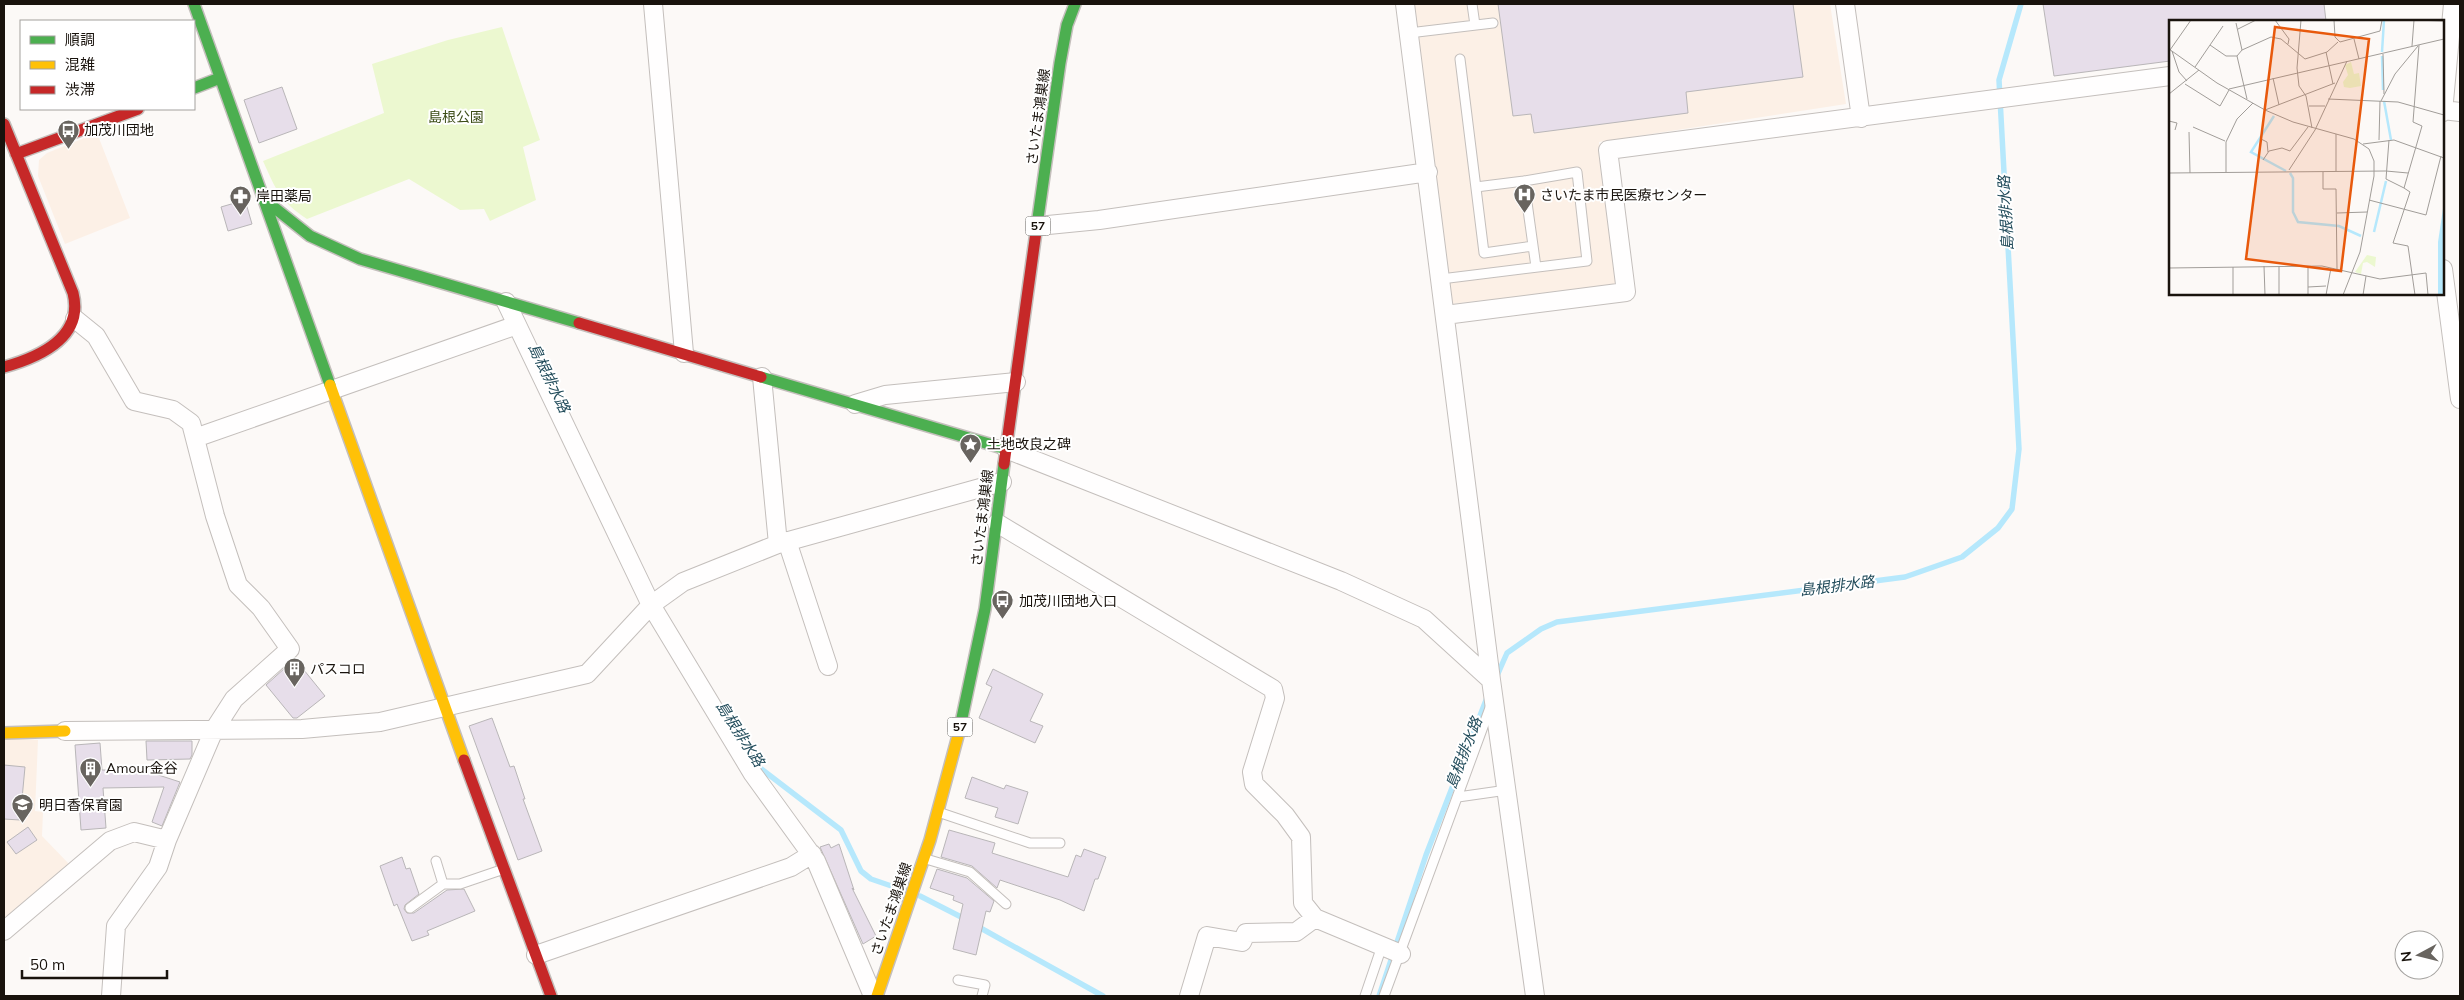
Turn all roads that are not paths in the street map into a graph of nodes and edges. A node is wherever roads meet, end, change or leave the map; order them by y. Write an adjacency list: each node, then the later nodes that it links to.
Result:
1 (194, 4): 14 (street)
2 (653, 4): 37 (street)
3 (1075, 4): 27 (street, さいたま鴻巣線 / 57)
4 (1405, 4): 10 (street)
5 (1472, 4): 9 (lane)
6 (1845, 4): 20 (street)
7 (2453, 4): 11 (street)
8 (1494, 23): 9 (lane)
9 (1475, 25): 10 (lane)
10 (1409, 33): 23 (street)
11 (2446, 38): 15 (street)
12 (1460, 59): 25 (lane)
13 (2169, 76): 20 (street)
14 (220, 78): 16 (street); 26 (street)
15 (2444, 87)
16 (195, 88)
17 (135, 110): 22 (street)
18 (2444, 112): 19 (street)
19 (2460, 112)
20 (1862, 118): 33 (street)
21 (4, 124): 22 (street)
22 (16, 154): 34 (street)
23 (1428, 172): 27 (street); 31 (street)
24 (1524, 181): 25 (lane); 28 (lane); 29 (lane)
25 (1476, 187): 28 (lane)
26 (263, 198): 32 (street); 41 (street)
27 (1038, 226): 40 (street, さいたま鴻巣線 / 57)
28 (1533, 246): 29 (lane)
29 (1536, 267): 31 (lane)
30 (2444, 275): 36 (street)
31 (1441, 279): 33 (street)
32 (506, 302): 35 (street); 37 (street)
33 (1445, 315): 51 (street)
34 (75, 319): 38 (street); 44 (street)
35 (517, 325): 41 (street); 49 (street)
36 (2457, 347): 42 (street)
37 (684, 353): 39 (street)
38 (4, 367)
39 (762, 377): 43 (street); 48 (street)
40 (1016, 382): 43 (street); 45 (street, さいたま鴻巣線 / 57)
41 (331, 390): 44 (street); 53 (street)
42 (2460, 399)
43 (855, 404): 45 (street)
44 (195, 438): 54 (street)
45 (1006, 449): 46 (street, さいたま鴻巣線 / 57); 51 (street)
46 (1002, 482): 47 (street, さいたま鴻巣線 / 57); 48 (street)
47 (998, 523): 59 (street, さいたま鴻巣線 / 57); 69 (street)
48 (782, 542): 49 (street); 50 (street)
49 (651, 604): 53 (street); 62 (street)
50 (828, 666)
51 (1490, 680): 52 (street)
52 (1494, 698): 57 (street); 58 (lane)
53 (444, 708): 54 (street); 65 (street)
54 (214, 730): 55 (street); 60 (street)
55 (65, 731): 56 (street)
56 (4, 733)
57 (1507, 788): 58 (lane); 83 (street)
58 (1458, 797): 72 (lane)
59 (938, 812): 61 (lane); 63 (street, さいたま鴻巣線 / 57)
60 (167, 840): 70 (street); 75 (street)
61 (1060, 843)
62 (812, 854): 73 (street); 77 (street)
63 (924, 859): 67 (lane); 78 (street, さいたま鴻巣線 / 57)
64 (436, 861): 66 (lane)
65 (504, 869): 66 (lane); 73 (street)
66 (443, 884): 68 (lane)
67 (1006, 904)
68 (410, 908)
69 (1315, 918): 71 (street); 80 (street)
70 (4, 931)
71 (1382, 946): 72 (street); 81 (lane)
72 (1401, 954): 82 (lane)
73 (536, 955): 76 (street)
74 (958, 980): 79 (lane)
75 (111, 996)
76 (551, 996)
77 (873, 996)
78 (877, 996)
79 (982, 996)
80 (1189, 996)
81 (1365, 996)
82 (1384, 996)
83 (1535, 996)

